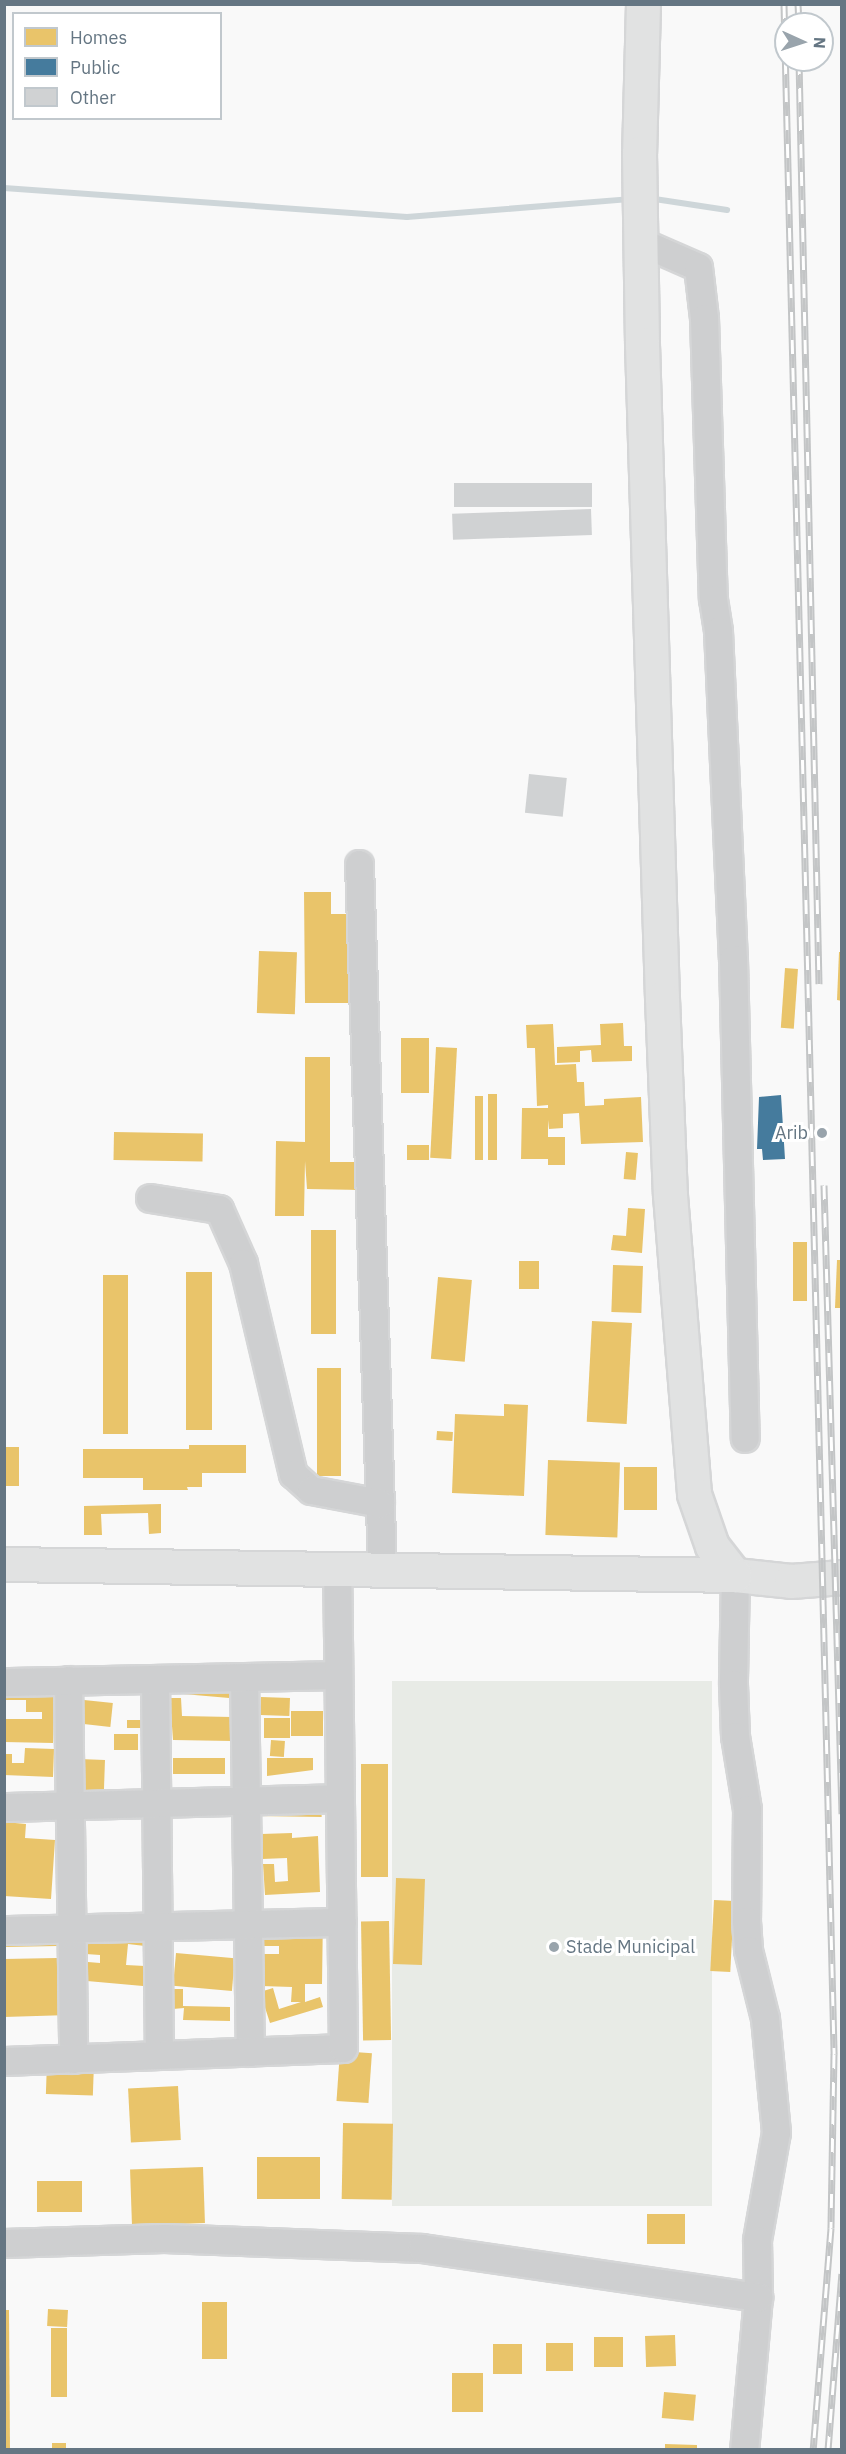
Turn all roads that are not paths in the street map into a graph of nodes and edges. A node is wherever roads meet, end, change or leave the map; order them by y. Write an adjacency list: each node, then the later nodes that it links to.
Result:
1 (643, 4): 2 (main road)
2 (640, 213): 5 (street); 10 (main road)
3 (359, 864): 6 (street)
4 (150, 1198): 6 (street)
5 (745, 1438)
6 (380, 1503): 9 (street)
7 (4, 1564): 8 (main road)
8 (337, 1569): 9 (main road); 12 (street)
9 (382, 1570): 10 (main road)
10 (735, 1575): 11 (main road); 32 (street)
11 (842, 1576)
12 (338, 1675): 13 (street); 17 (street)
13 (244, 1677): 14 (street); 18 (street)
14 (155, 1679): 15 (street); 19 (street)
15 (68, 1680): 16 (street); 20 (street)
16 (4, 1682)
17 (340, 1798): 18 (street); 22 (street)
18 (246, 1800): 19 (street); 23 (street)
19 (156, 1803): 20 (street); 24 (street)
20 (70, 1805): 21 (street); 25 (street)
21 (4, 1807)
22 (342, 1922): 23 (street); 27 (street)
23 (248, 1924): 24 (street); 27 (street)
24 (158, 1927): 25 (street); 28 (street)
25 (72, 1929): 26 (street); 29 (street)
26 (4, 1930)
27 (250, 2052): 28 (street)
28 (159, 2055): 29 (street)
29 (73, 2059): 30 (street)
30 (4, 2061)
31 (4, 2243): 32 (street)
32 (758, 2297): 33 (street)
33 (744, 2450)

